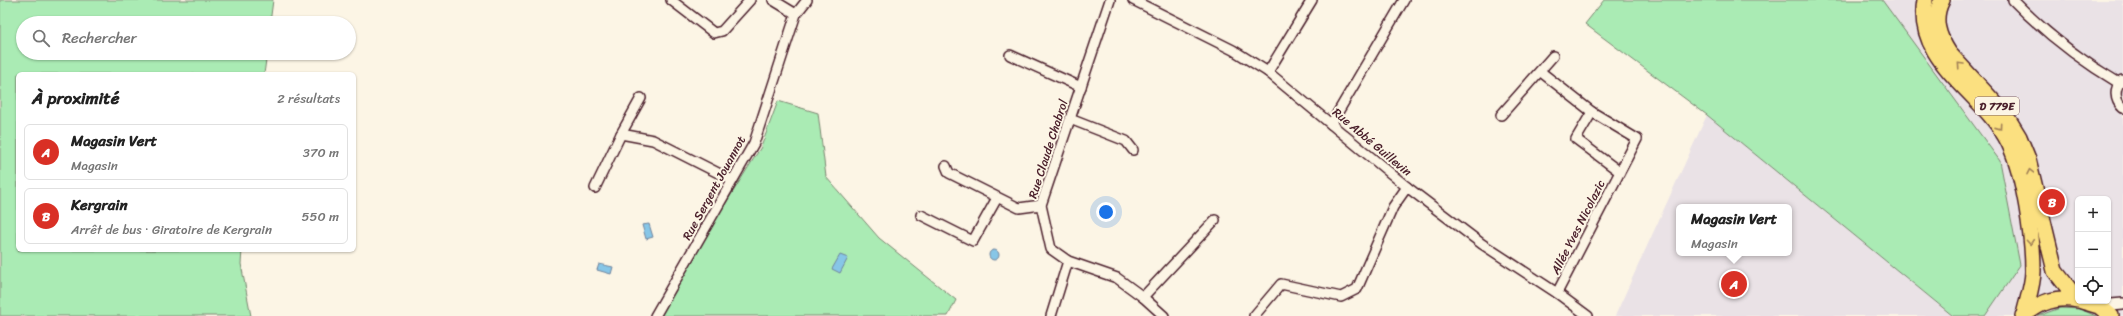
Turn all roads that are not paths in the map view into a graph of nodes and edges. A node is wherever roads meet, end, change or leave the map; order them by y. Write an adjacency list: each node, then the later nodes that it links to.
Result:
1 (672, 0): 2 (street)
2 (750, 0)
3 (773, 0): 12 (street)
4 (807, 0): 12 (street, Rue Sergent Jouannot)
5 (1110, 0): 18 (street, Rue Claude Chabrol)
6 (1133, 0): 15 (street, Rue Abbé Guillevin)
7 (1312, 0): 15 (street)
8 (1404, 0): 24 (street)
9 (1925, 0): 49 (main road, D 779E, one-way to 49)
10 (1942, 0): 38 (main road, D 779E, one-way to 10)
11 (2013, 0): 17 (street)
12 (796, 14): 29 (street, Rue Sergent Jouannot)
13 (1010, 55): 18 (street)
14 (1554, 56): 16 (street)
15 (1268, 72): 24 (street, Rue Abbé Guillevin)
16 (1541, 72): 21 (street); 22 (street)
17 (2121, 81): 20 (street)
18 (1081, 87): 23 (street, Rue Claude Chabrol)
19 (641, 98): 25 (street)
20 (2123, 108)
21 (1592, 112): 28 (street, Allée Yves Nicolazic); 28 (street, Allée Yves Nicolazic)
22 (1501, 115)
23 (1070, 119): 26 (street); 33 (street, Rue Claude Chabrol)
24 (1331, 124): 30 (street, Rue Abbé Guillevin)
25 (621, 134): 29 (street); 31 (street)
26 (1133, 150)
27 (946, 166): 32 (street)
28 (1620, 172): 37 (street, Allée Yves Nicolazic)
29 (732, 180): 45 (street, Rue Sergent Jouannot)
30 (1407, 187): 37 (street, Rue Abbé Guillevin); 44 (street)
31 (595, 188)
32 (997, 198): 33 (street); 34 (street)
33 (1041, 205): 36 (street, Rue Claude Chabrol)
34 (921, 215)
35 (1215, 220): 39 (street)
36 (1068, 261): 39 (street, Rue Claude Chabrol); 46 (street)
37 (1557, 293): 48 (street, Rue Abbé Guillevin)
38 (2075, 295)
39 (1143, 297): 47 (street, Rue Claude Chabrol)
40 (2075, 300): 49 (main road)
41 (2092, 304): 43 (main road)
42 (2123, 304): 43 (street)
43 (2099, 306): 50 (main road)
44 (1259, 314)
45 (655, 316)
46 (1051, 316)
47 (1164, 316)
48 (1588, 316)
49 (2023, 316)
50 (2111, 316)

